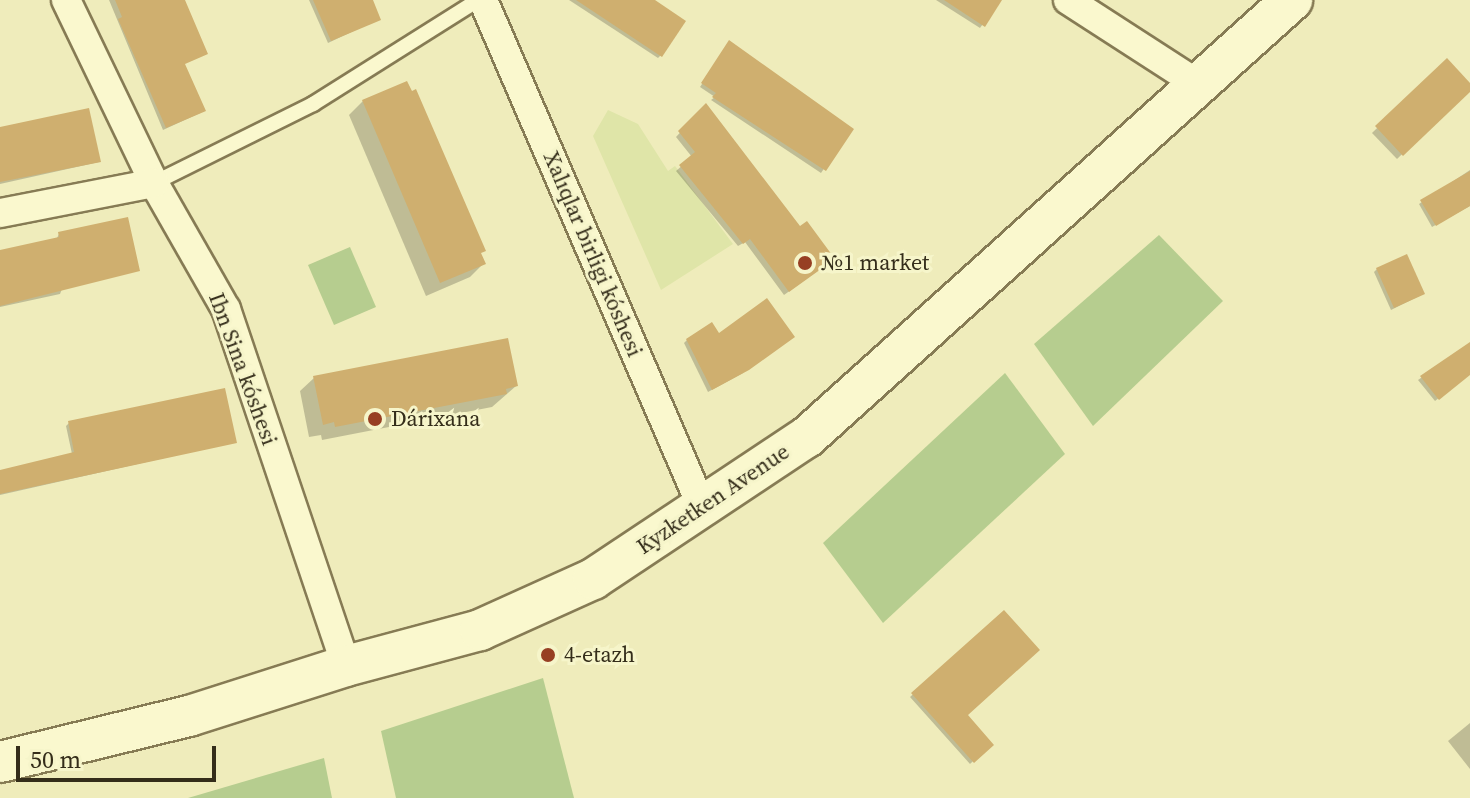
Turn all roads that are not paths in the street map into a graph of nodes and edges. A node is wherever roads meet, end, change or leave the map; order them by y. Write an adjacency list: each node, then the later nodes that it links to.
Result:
1 (66, 0): 6 (street, Ibn Sina kóshesi)
2 (480, 0): 6 (lane); 8 (street, Xalıqlar birligi kóshesi)
3 (1068, 0): 5 (street)
4 (1292, 0): 5 (street, Kyzketken Avenue)
5 (1198, 84): 8 (street, Kyzketken Avenue)
6 (154, 183): 7 (street); 9 (street, Ibn Sina kóshesi)
7 (0, 213)
8 (702, 507): 9 (street, Kyzketken Avenue)
9 (346, 666): 10 (street, Kyzketken Avenue)
10 (0, 762)

